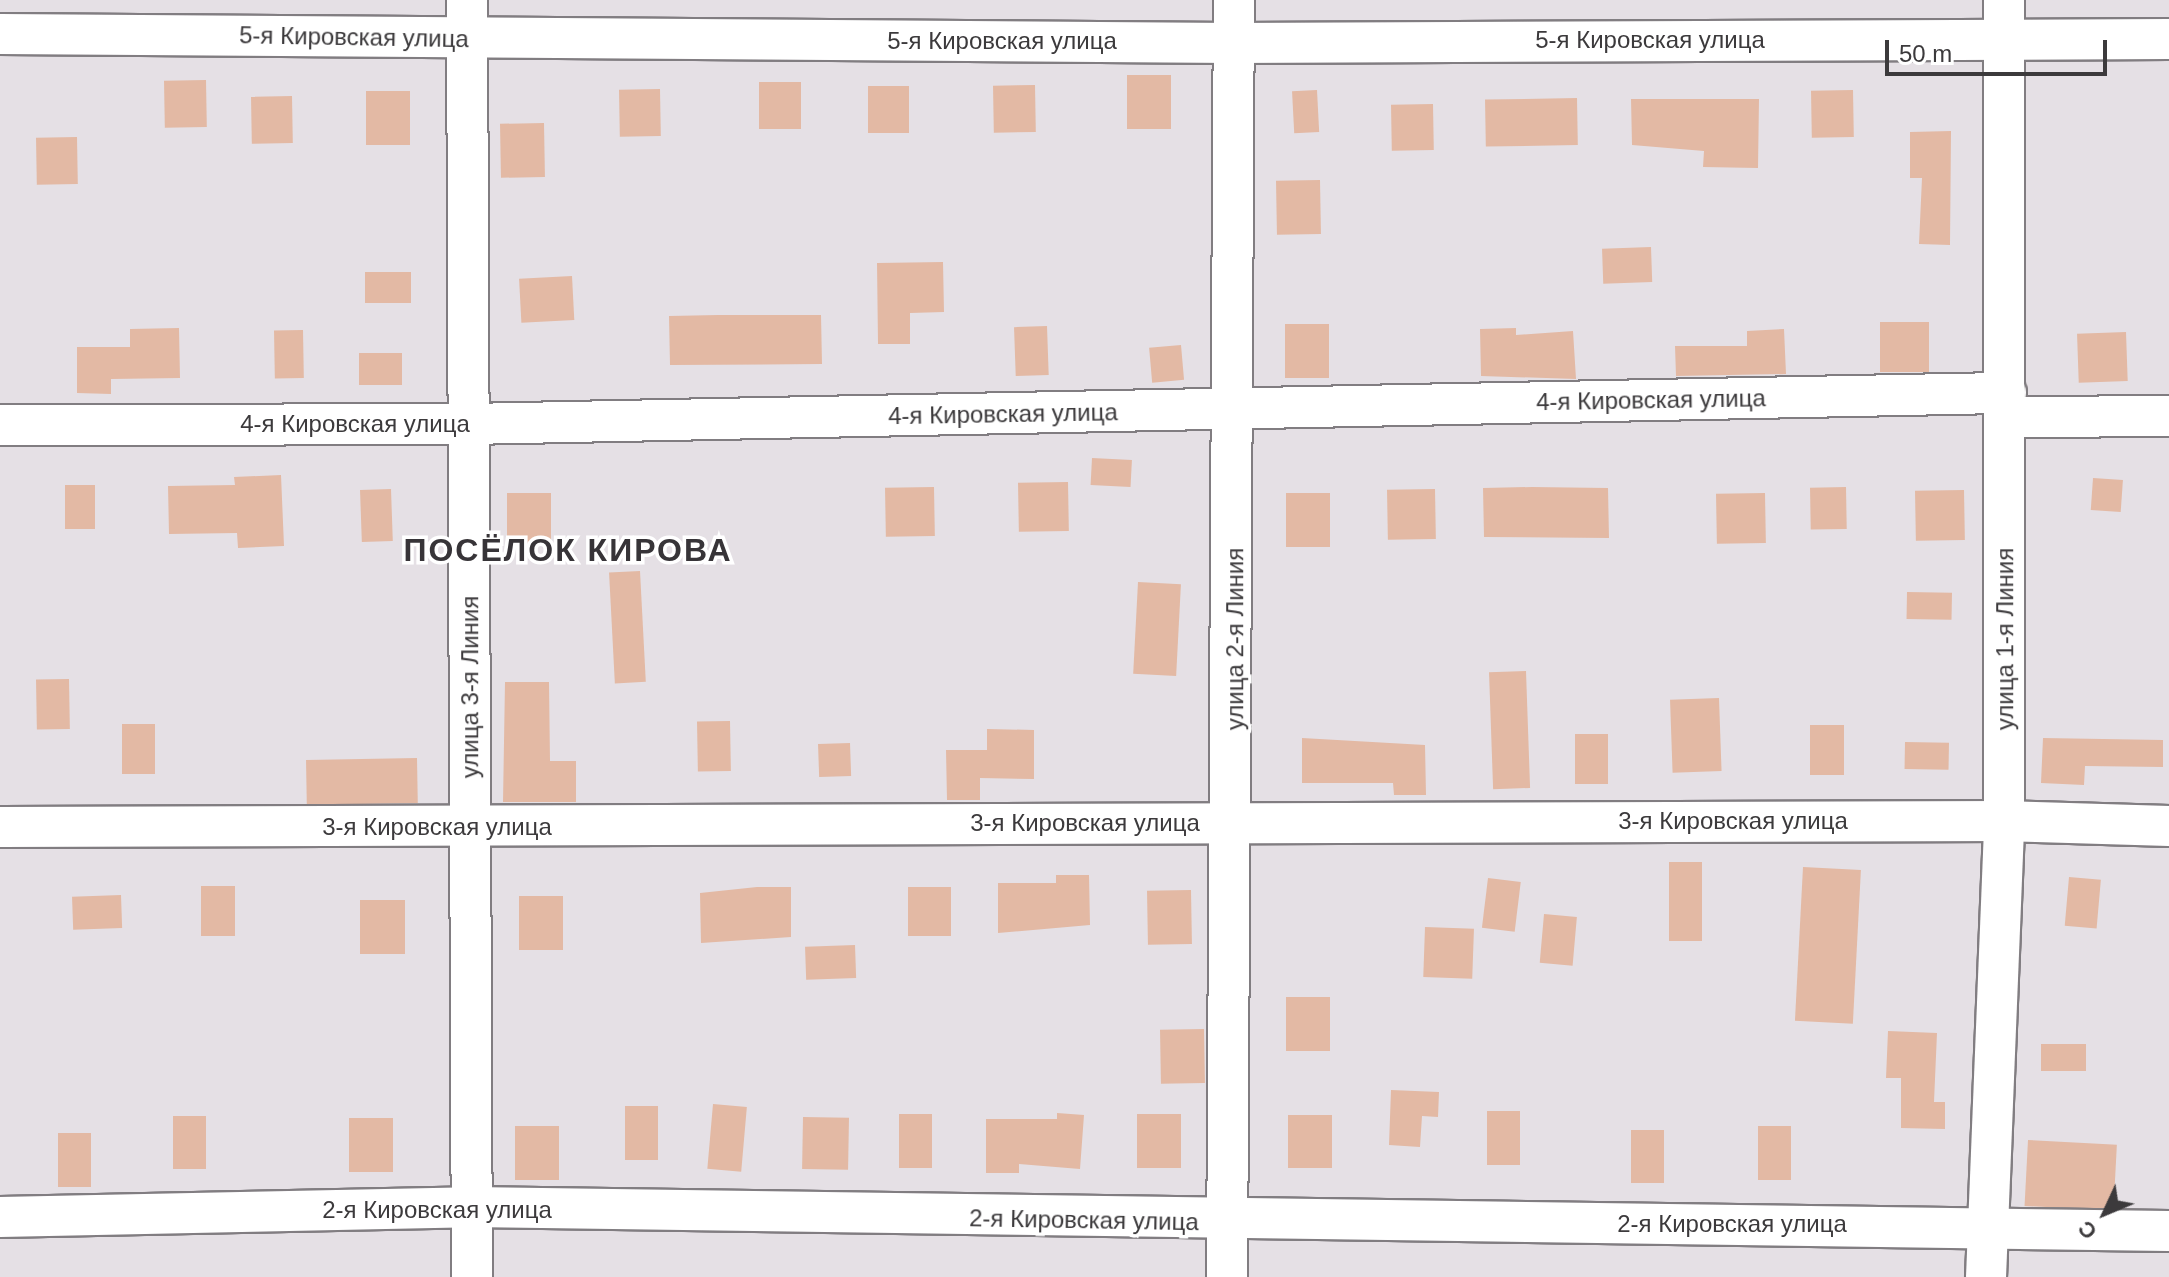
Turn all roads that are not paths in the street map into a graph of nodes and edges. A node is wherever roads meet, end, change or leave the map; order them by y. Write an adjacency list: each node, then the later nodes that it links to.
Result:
1 (1234, 0): 6 (street, улица 2-я Линия)
2 (467, 19): 4 (street, 5-я Кировская улица); 6 (street, 5-я Кировская улица); 10 (street, улица 3-я Линия)
3 (2004, 19): 5 (street, 5-я Кировская улица); 6 (street, 5-я Кировская улица); 7 (street, улица 1-я Линия)
4 (0, 34)
5 (2169, 39)
6 (1233, 43): 8 (street, улица 2-я Линия)
7 (2006, 405): 8 (street, 4-я Кировская улица); 9 (street, 4-я Кировская улица); 12 (street, улица 1-я Линия)
8 (1236, 409): 10 (street, 4-я Кировская улица); 13 (street, улица 2-я Линия)
9 (2169, 416)
10 (469, 424): 11 (street, 4-я Кировская улица); 16 (street, улица 3-я Линия)
11 (0, 425)
12 (2004, 821): 13 (street, 3-я Кировская улица); 14 (street, 3-я Кировская улица); 20 (street, улица 1-я Линия)
13 (1235, 822): 16 (street, 3-я Кировская улица); 19 (street, улица 2-я Линия)
14 (2169, 826)
15 (0, 827): 16 (street, 3-я Кировская улица)
16 (471, 827): 17 (street, улица 3-я Линия)
17 (470, 1207): 18 (street, 2-я Кировская улица); 19 (street, 2-я Кировская улица); 22 (street, улица 3-я Линия)
18 (0, 1217)
19 (1226, 1222): 20 (street, 2-я Кировская улица); 23 (street, улица 2-я Линия)
20 (1989, 1225): 21 (street, 2-я Кировская улица); 24 (street, улица 1-я Линия)
21 (2169, 1231)
22 (472, 1277)
23 (1227, 1277)
24 (1986, 1277)

